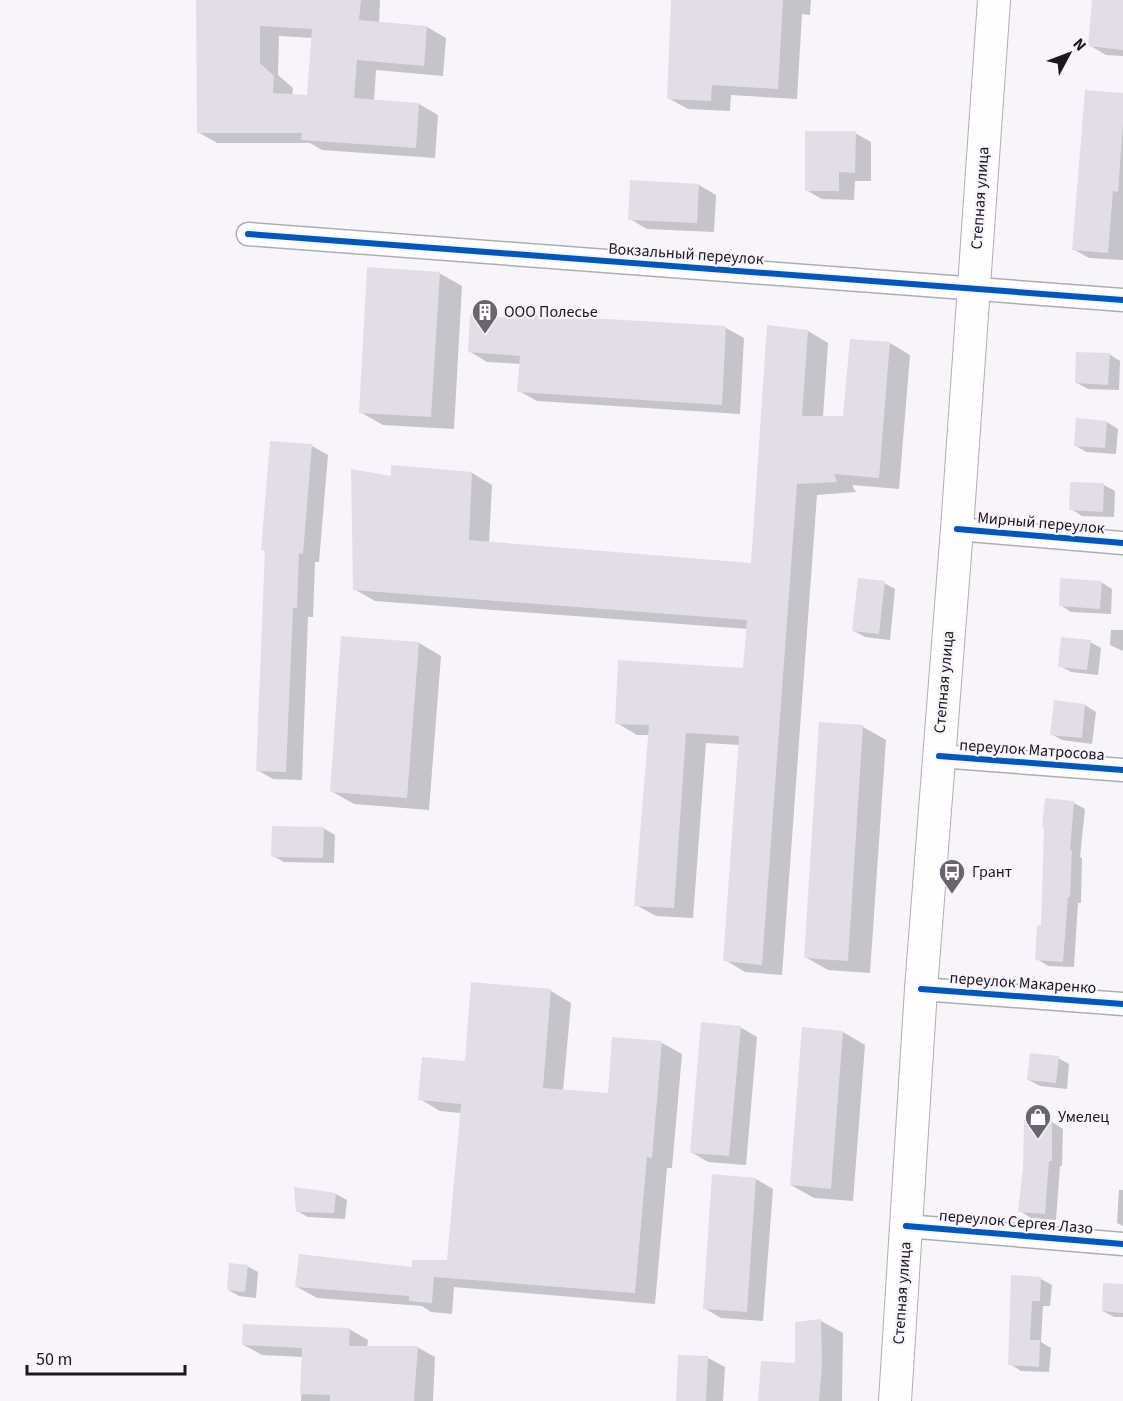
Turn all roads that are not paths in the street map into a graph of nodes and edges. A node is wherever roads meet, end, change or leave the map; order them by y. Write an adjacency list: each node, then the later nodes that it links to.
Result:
1 (994, 0): 3 (main road, Степная улица)
2 (248, 234): 3 (street, Вокзальный переулок)
3 (974, 289): 4 (street, Вокзальный переулок); 5 (main road, Степная улица)
4 (1123, 300)
5 (957, 529): 6 (street, Мирный переулок); 7 (main road, Степная улица)
6 (1123, 543)
7 (939, 756): 8 (street, переулок Матросова); 9 (main road, Степная улица)
8 (1123, 770)
9 (921, 989): 10 (street, переулок Макаренко); 11 (main road, Степная улица)
10 (1123, 1004)
11 (906, 1226): 12 (street, переулок Сергея Лазо); 13 (main road, Степная улица)
12 (1123, 1244)
13 (895, 1401)

